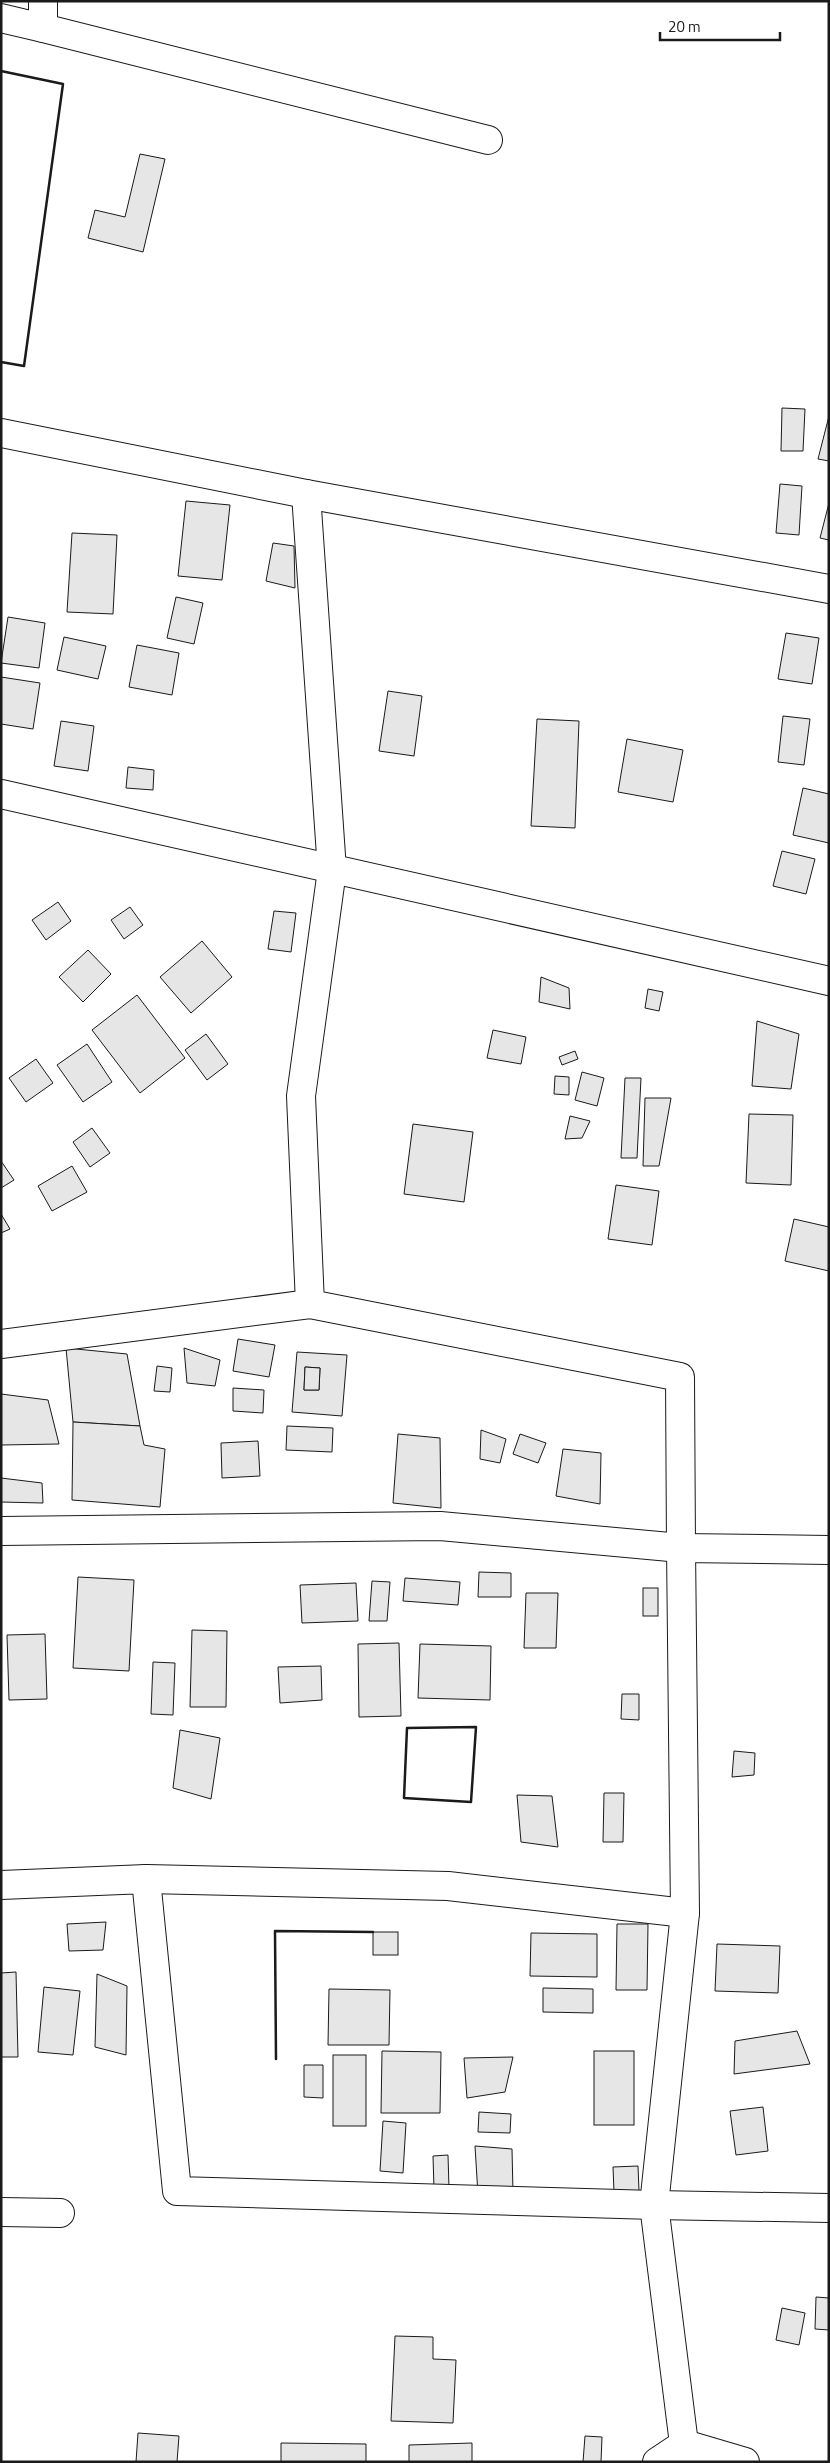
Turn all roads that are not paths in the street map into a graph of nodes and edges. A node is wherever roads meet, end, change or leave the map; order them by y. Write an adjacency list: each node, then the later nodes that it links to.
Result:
1 (43, 1): 3 (street)
2 (1, 18): 3 (street)
3 (43, 28): 4 (street)
4 (488, 140)
5 (1, 433): 6 (street)
6 (306, 494): 7 (street); 9 (street)
7 (829, 589)
8 (1, 794): 9 (street)
9 (332, 870): 10 (street); 11 (street)
10 (829, 981)
11 (310, 1304): 12 (street); 14 (street)
12 (1, 1344)
13 (1, 1531): 14 (street)
14 (682, 1548): 15 (street); 18 (street)
15 (829, 1550)
16 (146, 1879): 17 (street); 18 (street); 19 (street)
17 (1, 1885)
18 (685, 1913): 19 (street)
19 (654, 2205): 20 (street); 23 (street)
20 (829, 2208)
21 (1, 2212): 22 (street)
22 (60, 2213)
23 (684, 2453): 24 (street); 25 (street)
24 (657, 2462)
25 (745, 2462)

